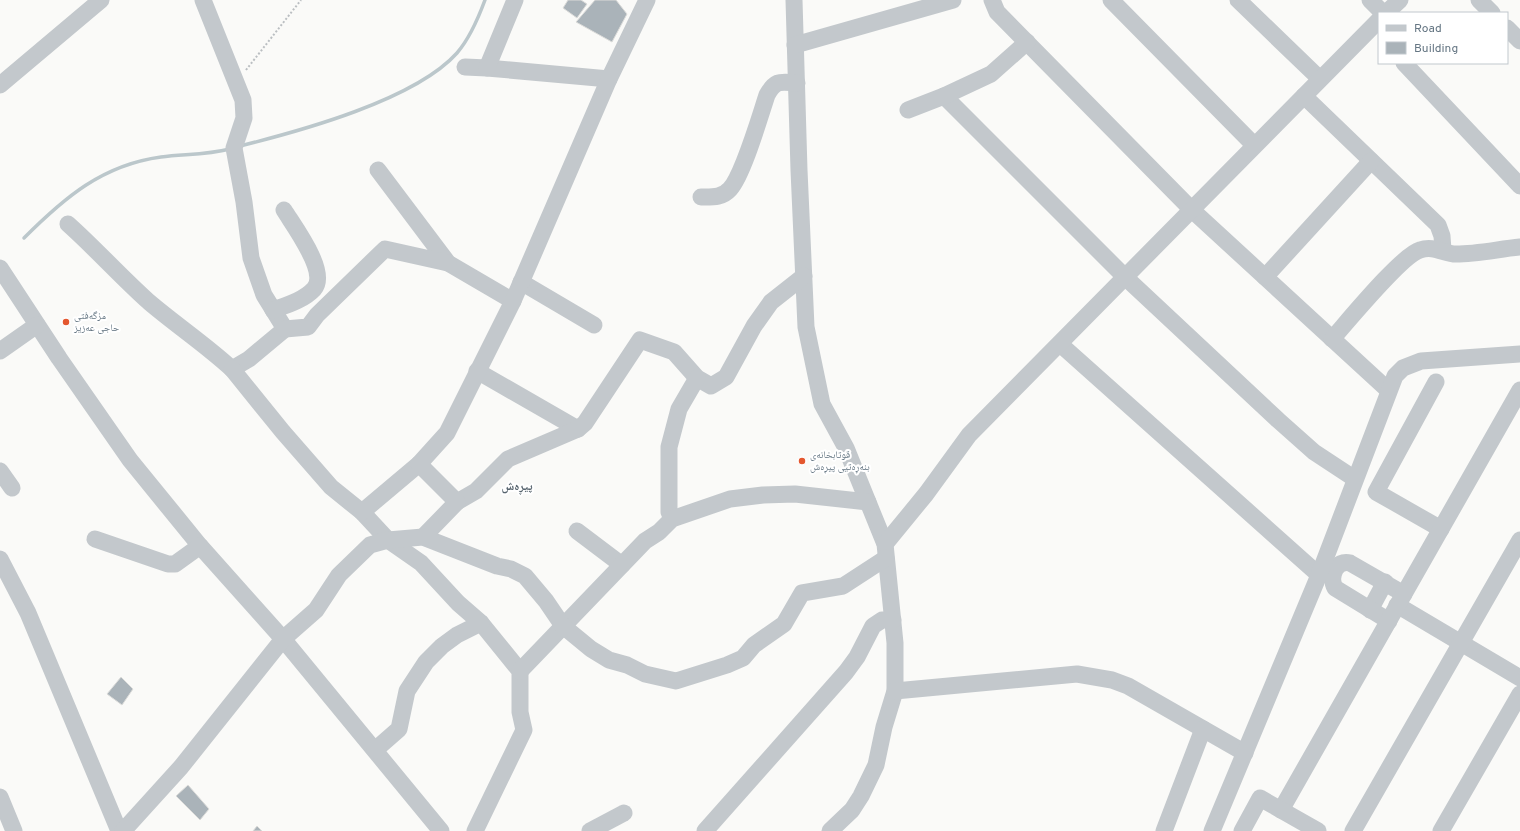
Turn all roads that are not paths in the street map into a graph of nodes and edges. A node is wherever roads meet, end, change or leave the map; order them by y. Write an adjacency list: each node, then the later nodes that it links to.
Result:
1 (100, 0): 29 (street)
2 (203, 0): 50 (street)
3 (514, 0): 25 (street)
4 (647, 0): 26 (street)
5 (794, 0): 22 (street)
6 (907, 0): 17 (street)
7 (953, 0): 17 (street)
8 (992, 0): 21 (street)
9 (1111, 0): 33 (street)
10 (1238, 0): 27 (street)
11 (1370, 0): 14 (street)
12 (1400, 0): 15 (street)
13 (1480, 0): 16 (street)
14 (1382, 12)
15 (1387, 12)
16 (1491, 12)
17 (898, 15): 22 (street)
18 (1376, 28): 27 (street)
19 (1508, 29): 20 (street)
20 (1520, 41)
21 (1027, 42): 30 (street); 39 (street)
22 (795, 44): 28 (street)
23 (1405, 64): 36 (street)
24 (465, 67): 25 (street)
25 (487, 68): 26 (street)
26 (609, 79): 48 (street)
27 (1320, 79): 31 (street)
28 (797, 83): 37 (street); 45 (street)
29 (0, 85)
30 (944, 96): 32 (street); 46 (street)
31 (1304, 96): 33 (street); 34 (street)
32 (908, 110)
33 (1254, 145): 39 (street)
34 (1371, 162): 42 (street); 47 (street)
35 (378, 170): 43 (street)
36 (1520, 186)
37 (701, 197)
38 (284, 210): 50 (street)
39 (1192, 210): 46 (street); 47 (street)
40 (68, 224): 58 (street)
41 (1520, 247): 42 (street)
42 (1443, 250): 54 (street)
43 (448, 263): 49 (street); 53 (street)
44 (0, 268): 51 (street)
45 (804, 276): 60 (street); 70 (street)
46 (1125, 277): 55 (street); 67 (street)
47 (1265, 277): 54 (street)
48 (521, 282): 49 (street); 52 (street)
49 (513, 301): 59 (street)
50 (273, 310): 53 (street)
51 (37, 325): 56 (street); 79 (street)
52 (594, 325)
53 (285, 329): 58 (street)
54 (1332, 339): 62 (street)
55 (1060, 344): 80 (street); 83 (street)
56 (0, 351)
57 (1520, 354): 62 (street)
58 (232, 368): 71 (street)
59 (478, 371): 64 (street); 65 (street)
60 (697, 378): 64 (street); 72 (street)
61 (1436, 382): 73 (street)
62 (1388, 390): 67 (street)
63 (1520, 390): 73 (street)
64 (578, 430): 69 (street)
65 (419, 464): 69 (street); 71 (street)
66 (0, 471): 68 (street)
67 (1355, 479): 83 (street)
68 (12, 488)
69 (457, 502): 75 (street)
70 (868, 502): 72 (street); 80 (street)
71 (362, 512): 77 (street)
72 (672, 519): 82 (street)
73 (1441, 529): 85 (street)
74 (577, 531): 82 (street)
75 (423, 537): 77 (street); 90 (street)
76 (95, 539): 79 (street)
77 (388, 540): 89 (street); 91 (street)
78 (1520, 540): 92 (street)
79 (200, 546): 91 (street)
80 (886, 551): 87 (street); 90 (street)
81 (0, 559): 104 (street)
82 (622, 565): 90 (street)
83 (1319, 575): 99 (street)
84 (1385, 582): 85 (street); 86 (street); 86 (street)
85 (1401, 600): 88 (street); 92 (street)
86 (1370, 610): 88 (street)
87 (893, 620): 95 (street); 109 (street)
88 (1389, 621): 101 (street)
89 (481, 623): 93 (street); 98 (street)
90 (563, 626): 93 (street)
91 (283, 639): 98 (street); 105 (street)
92 (1461, 643): 94 (street); 115 (street)
93 (520, 671): 107 (street)
94 (1520, 678)
95 (895, 691): 97 (street); 110 (street)
96 (1520, 694): 116 (street)
97 (1203, 729): 99 (street); 111 (street)
98 (376, 750): 106 (street)
99 (1245, 754): 112 (street)
100 (0, 797): 103 (street)
101 (1281, 810): 113 (street); 114 (street)
102 (624, 813): 108 (street)
103 (14, 831)
104 (119, 831)
105 (123, 831)
106 (441, 831)
107 (475, 831)
108 (590, 831)
109 (705, 831)
110 (830, 831)
111 (1164, 831)
112 (1212, 831)
113 (1242, 831)
114 (1318, 831)
115 (1353, 831)
116 (1441, 831)

